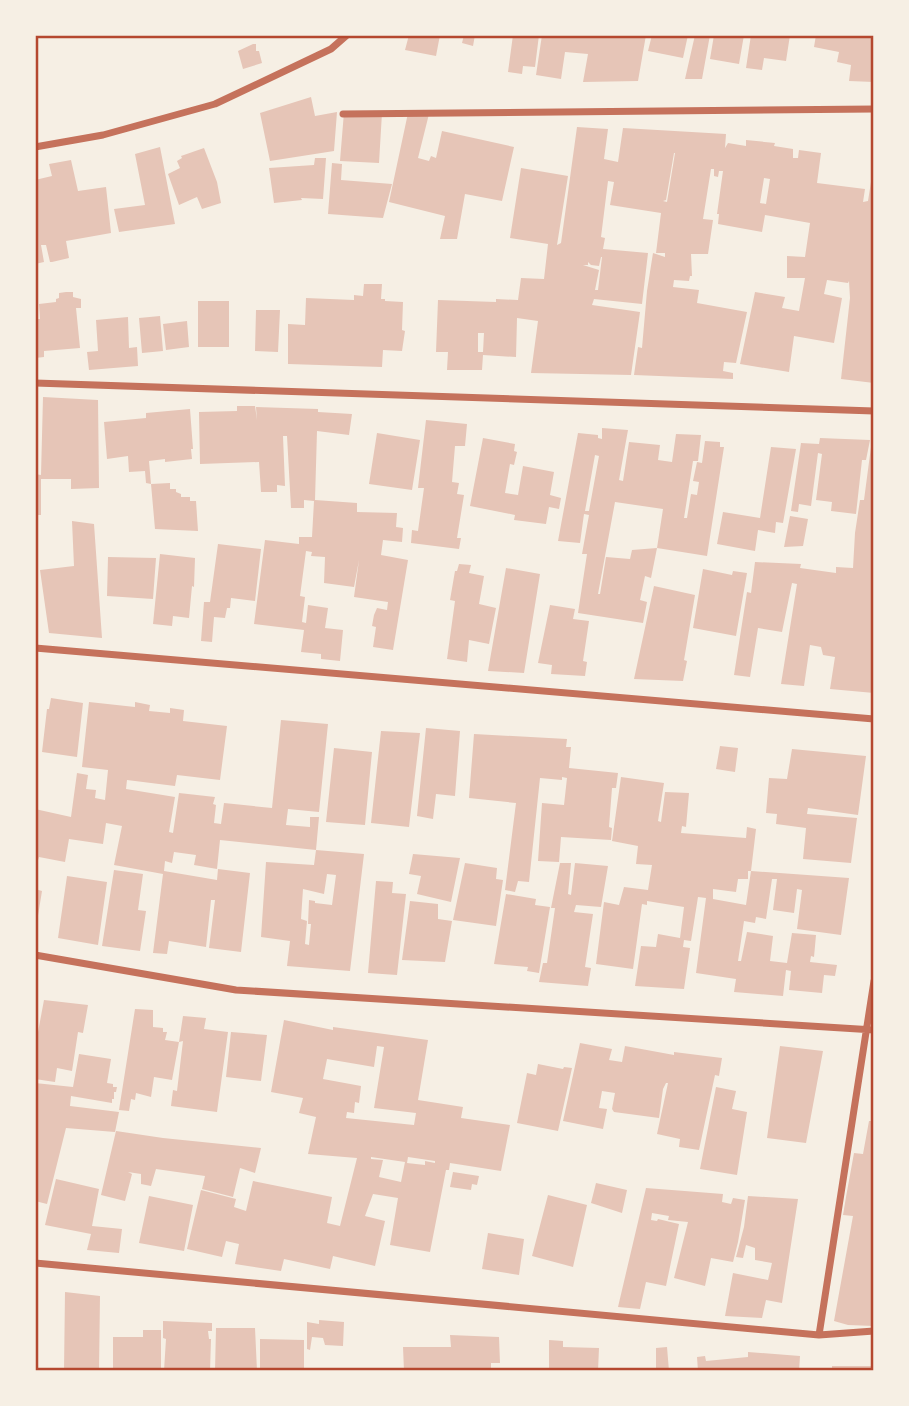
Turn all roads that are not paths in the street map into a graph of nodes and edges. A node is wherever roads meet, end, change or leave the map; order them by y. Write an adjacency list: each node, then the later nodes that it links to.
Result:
1 (346, 35): 4 (street)
2 (874, 109): 3 (street)
3 (343, 114)
4 (35, 147)
5 (35, 383): 6 (street)
6 (874, 411)
7 (35, 648): 8 (street)
8 (874, 719)
9 (35, 956): 11 (street)
10 (874, 981): 11 (street)
11 (870, 1029): 14 (street)
12 (35, 1263): 14 (street)
13 (874, 1331): 14 (street)
14 (820, 1335)

